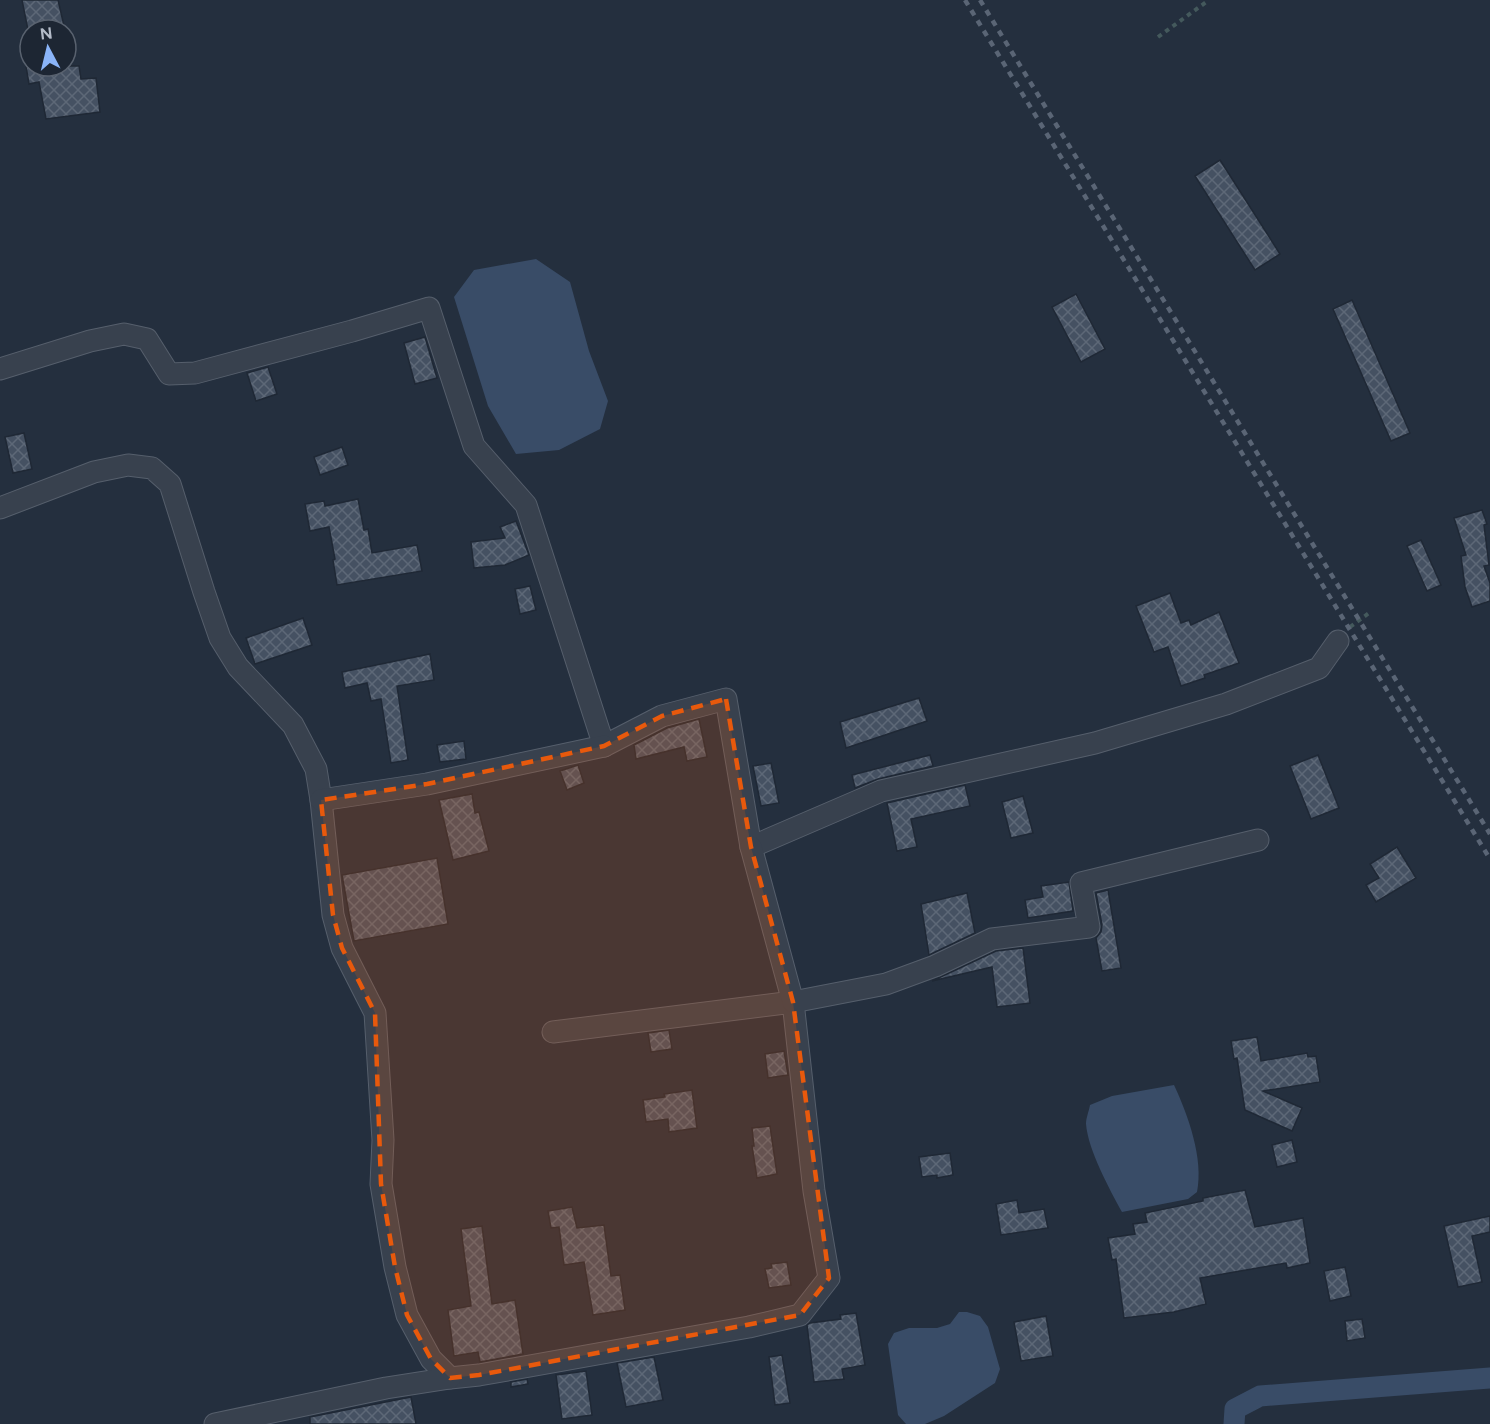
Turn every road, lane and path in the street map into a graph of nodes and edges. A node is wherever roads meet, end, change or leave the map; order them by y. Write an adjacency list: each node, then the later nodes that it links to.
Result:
1 (1209, 0): 2 (path)
2 (1158, 37)
3 (0, 369): 6 (street)
4 (0, 508): 7 (street)
5 (1338, 640): 9 (street)
6 (604, 746): 7 (street); 9 (street)
7 (321, 800): 12 (street)
8 (1258, 840): 10 (street)
9 (751, 848): 10 (street)
10 (793, 1002): 11 (street); 12 (street)
11 (553, 1032)
12 (450, 1378): 13 (street)
13 (215, 1424)

